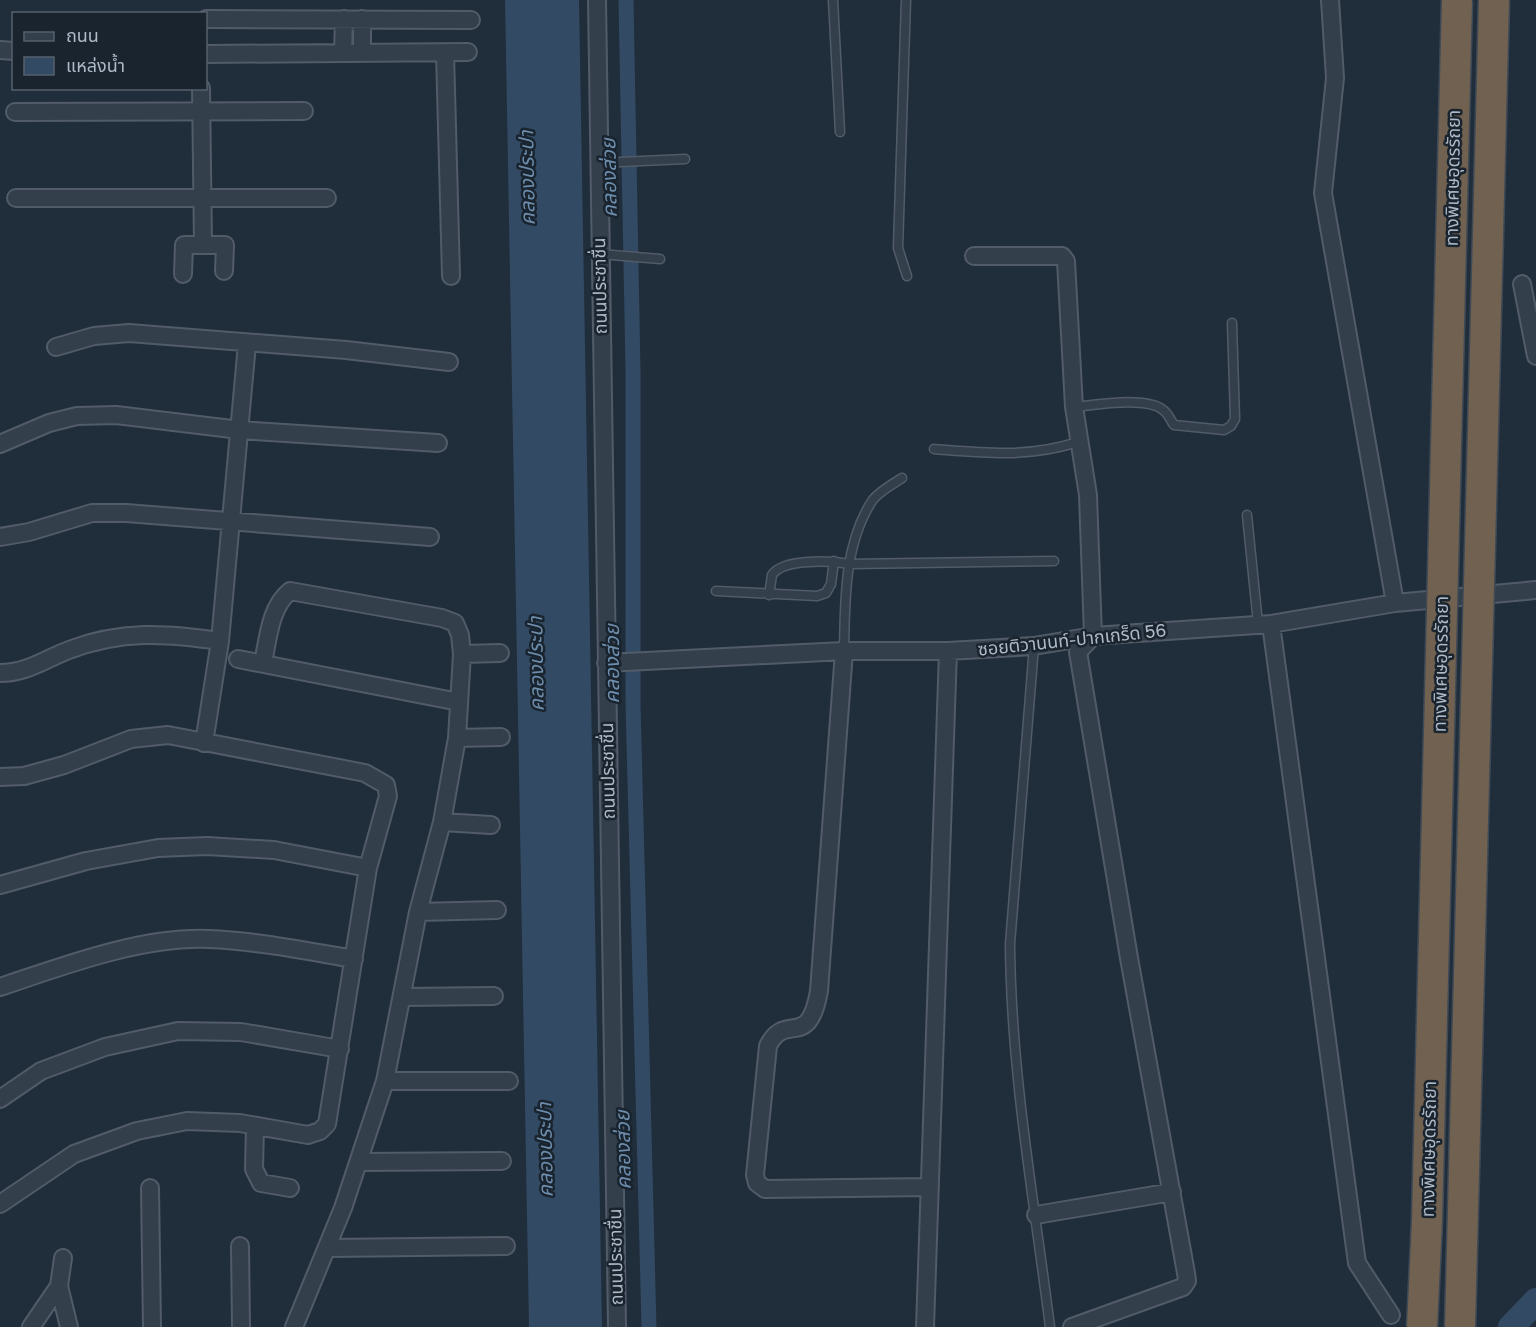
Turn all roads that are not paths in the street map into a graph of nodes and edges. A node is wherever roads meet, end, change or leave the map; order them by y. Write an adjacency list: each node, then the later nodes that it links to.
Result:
1 (597, 0): 22 (street, ถนนประชาชื่น)
2 (833, 0): 20 (lane)
3 (906, 0): 33 (lane)
4 (1330, 0): 57 (street)
5 (1457, 0): 113 (highway, ทางพิเศษอุดรรัถยา, bridge)
6 (1494, 0): 114 (highway, ทางพิเศษอุดรรัถยา, bridge)
7 (207, 19): 9 (street)
8 (362, 19): 9 (street); 10 (street); 14 (street)
9 (344, 20): 13 (street)
10 (471, 20)
11 (445, 52): 12 (street); 14 (street); 32 (street)
12 (468, 52)
13 (343, 53): 14 (street); 15 (street)
14 (362, 53)
15 (207, 54)
16 (201, 90): 17 (street)
17 (201, 111): 18 (street); 19 (street); 25 (street)
18 (304, 111)
19 (15, 112)
20 (840, 132)
21 (685, 159): 22 (lane)
22 (599, 163): 27 (street, ถนนประชาชื่น)
23 (16, 198): 25 (street)
24 (327, 198): 25 (street)
25 (202, 199): 26 (street)
26 (203, 245): 30 (street); 31 (street)
27 (600, 254): 29 (lane); 68 (street, ถนนประชาชื่น)
28 (974, 256): 40 (street)
29 (660, 259)
30 (224, 271)
31 (183, 274)
32 (451, 276)
33 (907, 276)
34 (1522, 285): 38 (street)
35 (1232, 323): 40 (lane)
36 (247, 344): 37 (street); 39 (street); 41 (street)
37 (56, 347)
38 (1536, 356)
39 (449, 362)
40 (1074, 407): 42 (street)
41 (240, 430): 43 (street); 44 (street); 48 (street)
42 (1078, 442): 45 (lane); 59 (street)
43 (438, 443)
44 (0, 444)
45 (934, 449)
46 (902, 478): 53 (lane)
47 (1247, 515): 58 (lane)
48 (229, 522): 49 (street); 50 (street); 60 (street)
49 (0, 537)
50 (430, 537)
51 (834, 561): 53 (lane); 56 (lane); 56 (lane)
52 (1054, 561): 53 (lane)
53 (850, 564): 62 (lane)
54 (1536, 590): 57 (street, ซอยติวานนท์-ปากเกร็ด 56)
55 (716, 591): 56 (lane)
56 (770, 595)
57 (1395, 603): 58 (street, ซอยติวานนท์-ปากเกร็ด 56)
58 (1265, 624): 59 (street, ซอยติวานนท์-ปากเกร็ด 56); 103 (street)
59 (1093, 636): 61 (street, ซอยติวานนท์-ปากเกร็ด 56); 95 (street)
60 (220, 641): 69 (street); 73 (street)
61 (1034, 646): 63 (street, ซอยติวานนท์-ปากเกร็ด 56); 97 (lane)
62 (844, 651): 63 (street, ซอยติวานนท์-ปากเกร็ด 56); 68 (street, ซอยติวานนท์-ปากเกร็ด 56); 92 (street)
63 (948, 651): 92 (street)
64 (500, 653): 65 (street)
65 (462, 654): 67 (street); 70 (street)
66 (238, 659): 67 (street)
67 (263, 663): 70 (street)
68 (606, 663): 109 (street, ถนนประชาชื่น)
69 (0, 673)
70 (459, 702): 72 (street)
71 (501, 737): 72 (street)
72 (457, 738): 75 (street)
73 (204, 743): 74 (street); 77 (street)
74 (0, 777)
75 (442, 822): 76 (street); 80 (street)
76 (490, 825)
77 (368, 868): 78 (street); 81 (street)
78 (0, 885)
79 (497, 910): 80 (street)
80 (418, 912): 84 (street)
81 (354, 959): 82 (street); 85 (street)
82 (0, 987)
83 (494, 996): 84 (street)
84 (402, 997): 87 (street)
85 (340, 1049): 88 (street); 89 (street)
86 (509, 1081): 87 (street)
87 (385, 1082): 91 (street)
88 (0, 1099)
89 (255, 1126): 94 (street); 96 (street)
90 (502, 1161): 91 (street)
91 (359, 1162): 100 (street)
92 (930, 1187): 110 (street)
93 (150, 1188): 106 (street)
94 (290, 1188)
95 (1172, 1192): 97 (street); 112 (street)
96 (2, 1199)
97 (1036, 1215): 111 (lane)
98 (240, 1246): 107 (street)
99 (506, 1246): 100 (street)
100 (328, 1248): 108 (street)
101 (63, 1258): 102 (street)
102 (59, 1286): 104 (street); 105 (street)
103 (1391, 1315)
104 (31, 1327)
105 (69, 1327)
106 (152, 1327)
107 (241, 1327)
108 (294, 1327)
109 (617, 1327)
110 (925, 1327)
111 (1050, 1327)
112 (1072, 1327)
113 (1422, 1327)
114 (1460, 1327)

